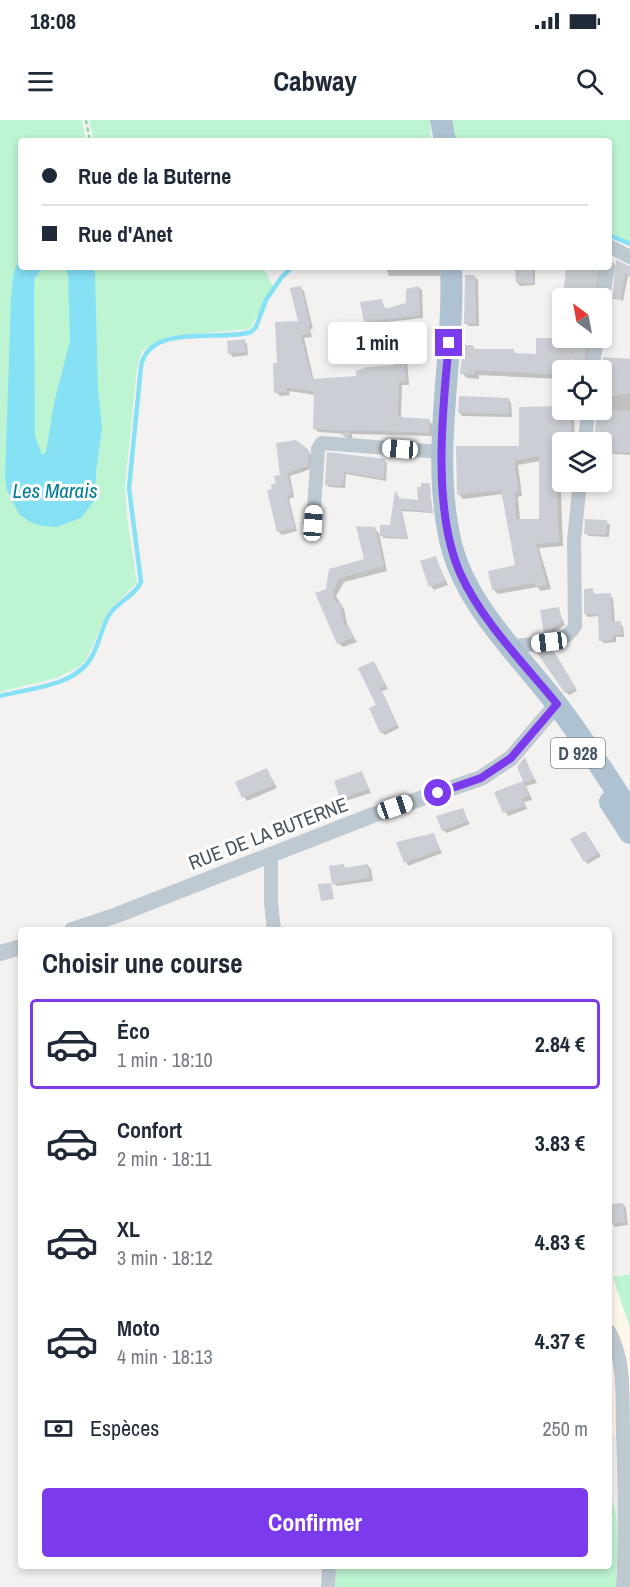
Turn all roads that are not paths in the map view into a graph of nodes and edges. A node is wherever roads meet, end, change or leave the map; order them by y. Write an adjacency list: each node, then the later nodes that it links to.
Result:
1 (441, 120): 2 (main road)
2 (444, 138)
3 (612, 248): 4 (street)
4 (630, 257)
5 (451, 270): 8 (main road, D 928)
6 (608, 270): 7 (street)
7 (605, 288)
8 (442, 452): 10 (street); 11 (main road, D 928)
9 (579, 492): 11 (street)
10 (313, 523)
11 (511, 647): 12 (main road, D 928)
12 (554, 708): 13 (main road, D 928); 14 (main road, D 928); 15 (street, RUE DE LA BUTERNE)
13 (630, 812)
14 (630, 832)
15 (272, 854): 16 (street, RUE DE LA BUTERNE); 17 (street)
16 (81, 927)
17 (274, 927)
18 (18, 947): 19 (street)
19 (0, 953)
20 (612, 1339): 23 (street)
21 (329, 1569): 22 (street)
22 (328, 1587)
23 (623, 1587)

